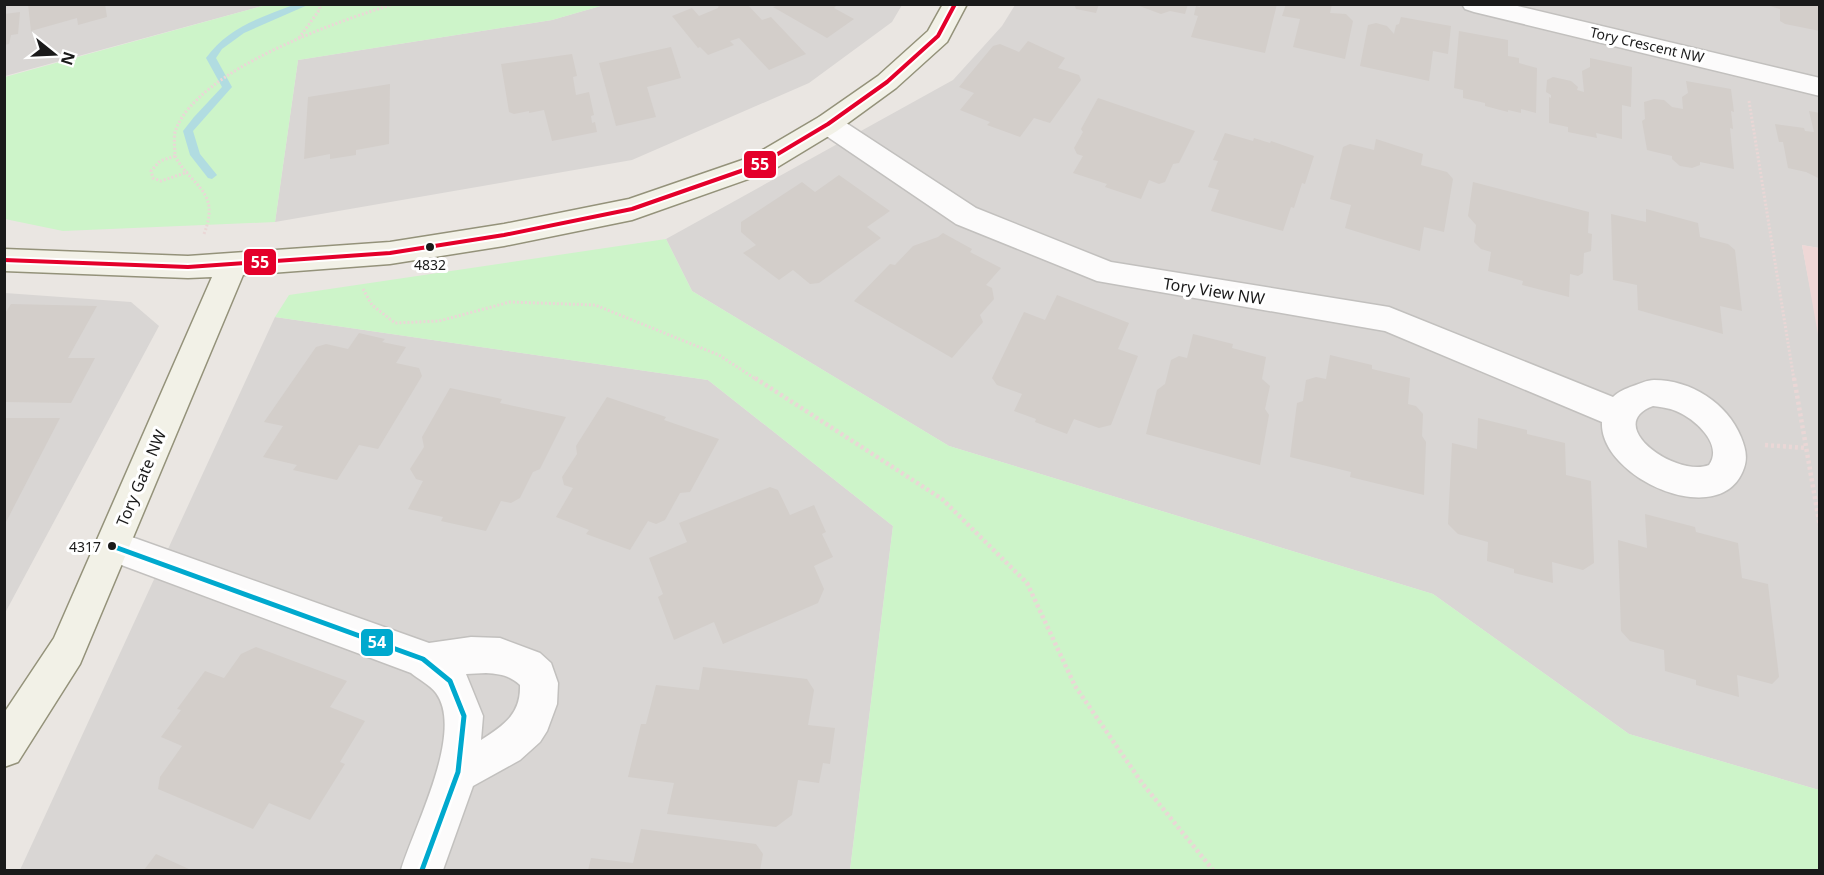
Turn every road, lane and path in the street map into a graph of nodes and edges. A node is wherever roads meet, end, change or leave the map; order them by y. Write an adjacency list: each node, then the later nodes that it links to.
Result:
1 (394, 4): 5 (path)
2 (955, 4): 8 (street)
3 (1474, 4): 6 (street, Tory Crescent NW)
4 (319, 7): 5 (path)
5 (298, 39): 9 (path)
6 (1744, 68): 7 (street, Tory Crescent NW); 16 (path)
7 (1820, 87)
8 (828, 124): 12 (street); 15 (street, Tory View NW)
9 (175, 156): 10 (path); 10 (path)
10 (188, 172): 13 (path)
11 (4, 260): 13 (street)
12 (232, 265): 13 (street); 17 (street, Tory Gate NW)
13 (188, 267)
14 (363, 289): 22 (path)
15 (1619, 414)
16 (1820, 527)
17 (112, 546): 18 (street); 19 (street, Tory Gate NW)
18 (426, 662): 20 (street); 20 (street)
19 (4, 748)
20 (458, 772): 21 (street)
21 (422, 870)
22 (1213, 870)

